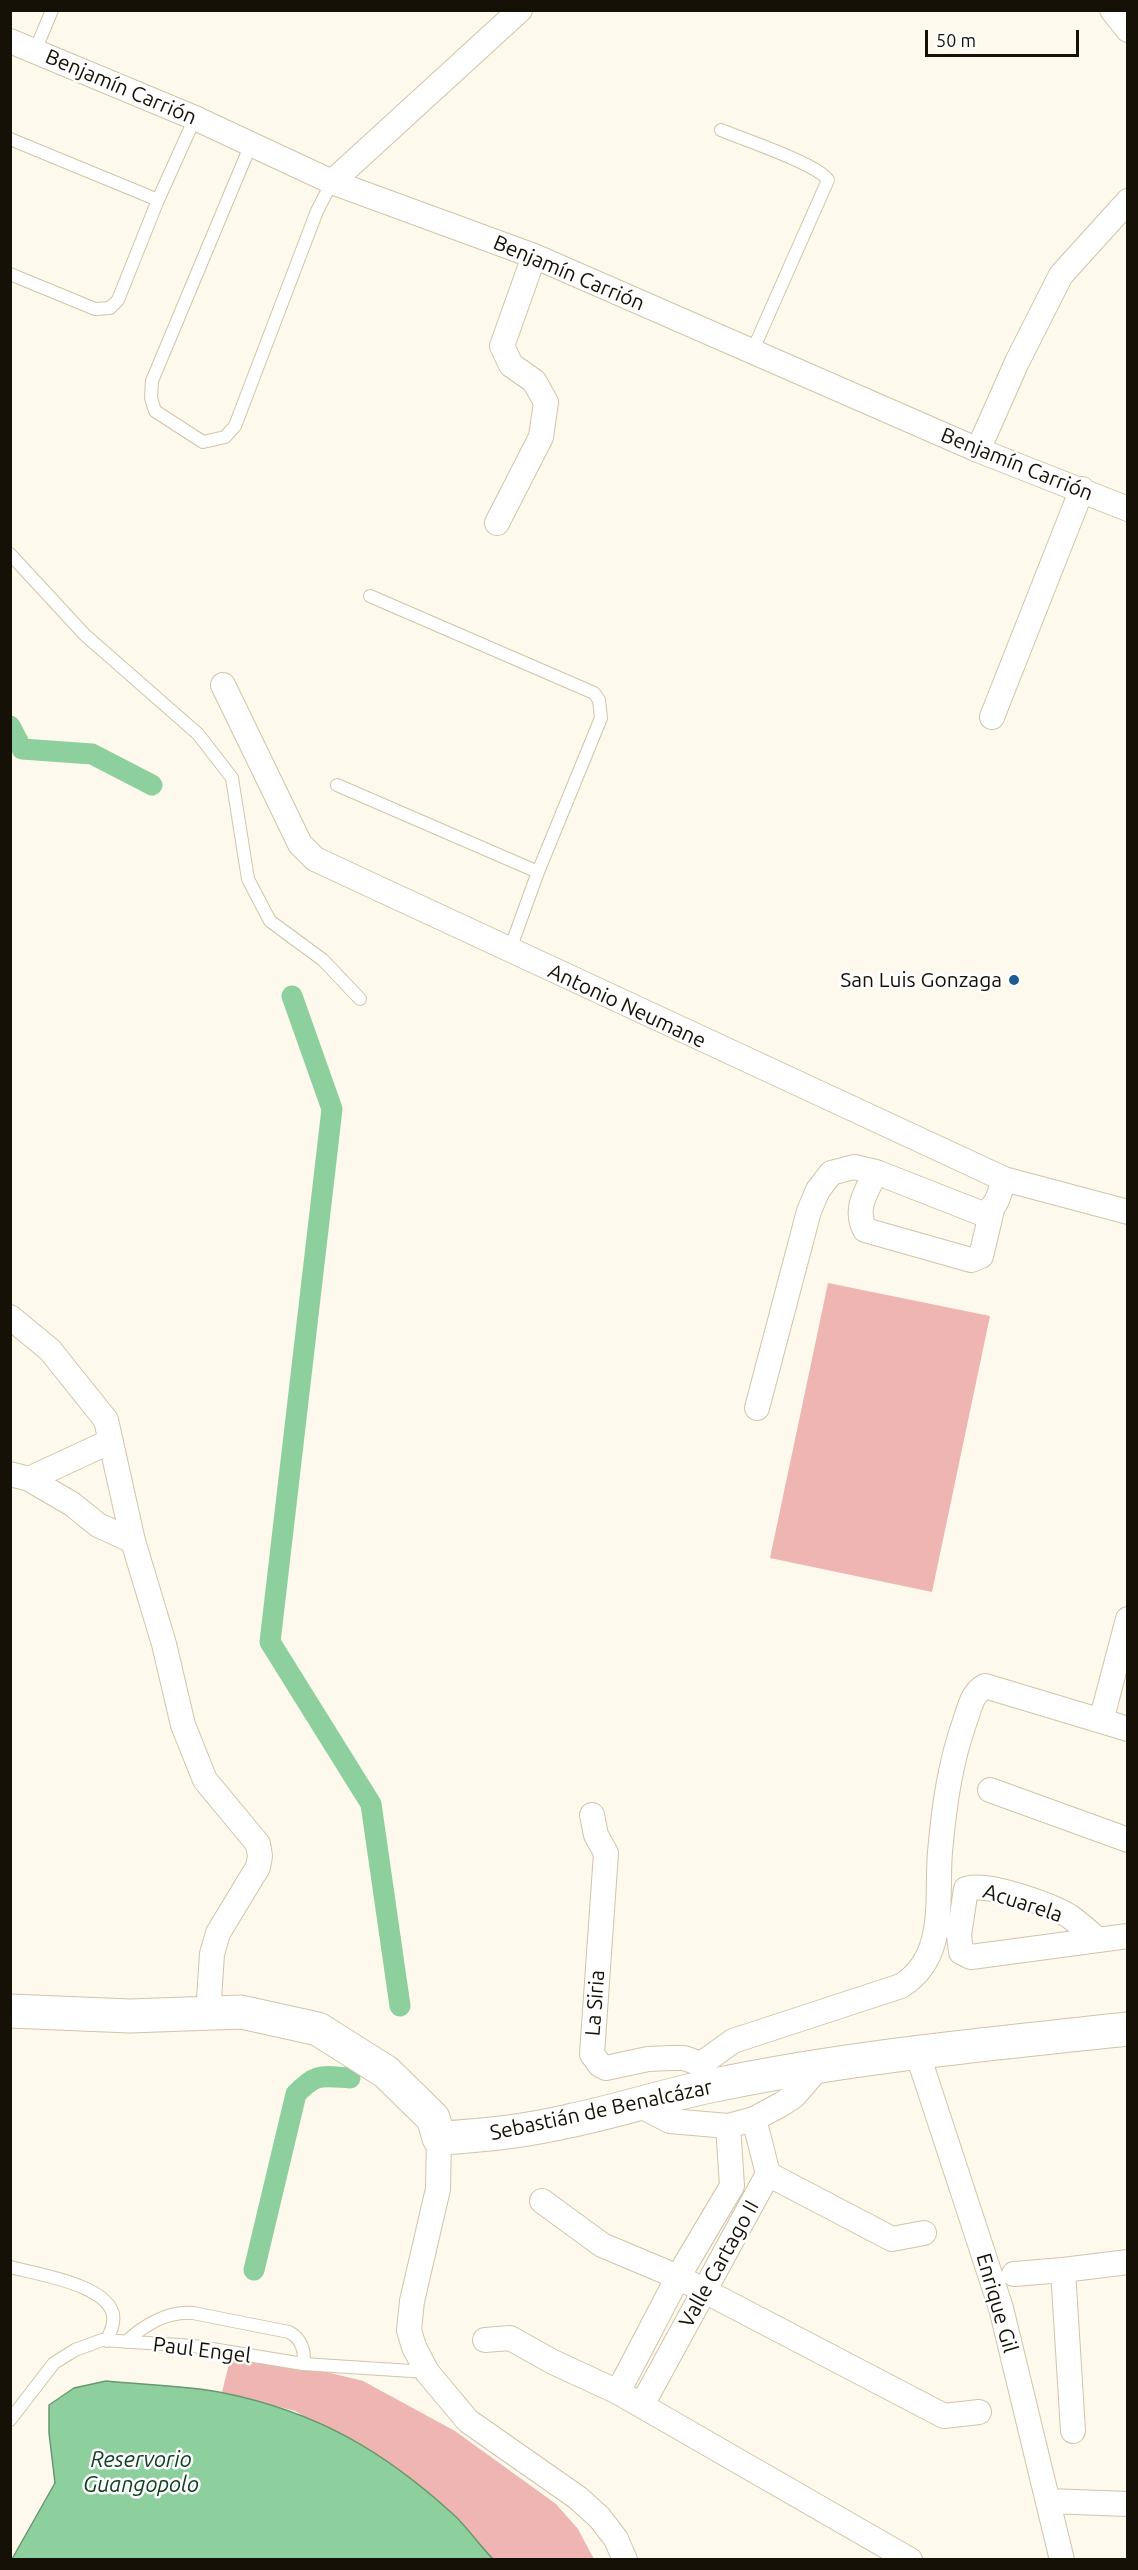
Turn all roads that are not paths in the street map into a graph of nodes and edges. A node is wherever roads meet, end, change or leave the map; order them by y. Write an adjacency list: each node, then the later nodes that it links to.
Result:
1 (52, 10): 6 (lane)
2 (520, 10): 11 (street)
3 (1112, 10): 4 (street)
4 (1128, 30)
5 (10, 41): 6 (street, Benjamín Carrión)
6 (35, 51): 7 (street, Benjamín Carrión)
7 (195, 118): 10 (street, Benjamín Carrión); 12 (lane)
8 (721, 130): 16 (lane)
9 (10, 139): 12 (lane)
10 (251, 144): 11 (street, Benjamín Carrión); 11 (lane)
11 (332, 182): 14 (street, Benjamín Carrión)
12 (158, 200): 15 (lane)
13 (1128, 201): 17 (street)
14 (534, 256): 16 (street, Benjamín Carrión); 20 (street)
15 (10, 274)
16 (752, 352): 17 (street, Benjamín Carrión)
17 (978, 450): 18 (street, Benjamín Carrión)
18 (1082, 489): 19 (street, Benjamín Carrión); 24 (street)
19 (1128, 509)
20 (497, 523)
21 (10, 554): 28 (lane)
22 (370, 596): 26 (lane)
23 (223, 685): 27 (street, Antonio Neumane)
24 (992, 717)
25 (337, 785): 26 (lane)
26 (538, 872): 27 (lane)
27 (509, 952): 30 (street, Antonio Neumane)
28 (360, 999)
29 (876, 1172): 31 (street); 31 (street); 34 (street)
30 (1004, 1179): 31 (street); 32 (street, Antonio Neumane)
31 (992, 1210)
32 (1128, 1212)
33 (10, 1317): 35 (street)
34 (758, 1408)
35 (111, 1441): 36 (street); 37 (street)
36 (20, 1477): 37 (street)
37 (133, 1541): 47 (street)
38 (1128, 1619): 39 (street)
39 (1101, 1721): 40 (street); 51 (street)
40 (1128, 1729)
41 (990, 1790): 43 (street)
42 (592, 1815): 51 (street, La Siria)
43 (1128, 1840)
44 (1128, 1936): 45 (street, Acuarela)
45 (1098, 1940): 45 (street, Acuarela)
46 (10, 2011): 47 (main road)
47 (208, 2014): 55 (main road)
48 (1128, 2029): 49 (main road, Sebastián de Benalcázar)
49 (917, 2052): 50 (main road, Sebastián de Benalcázar); 75 (street, Enrique Gil)
50 (819, 2067): 51 (main road, Sebastián de Benalcázar); 53 (street)
51 (705, 2075): 52 (main road, Sebastián de Benalcázar)
52 (637, 2104): 54 (street); 55 (main road, Sebastián de Benalcázar)
53 (754, 2119): 54 (street); 56 (street)
54 (728, 2126): 63 (street, Valle Cartago II)
55 (439, 2138): 69 (street)
56 (768, 2174): 58 (street); 64 (street, Valle Cartago II)
57 (542, 2201): 63 (street)
58 (924, 2233)
59 (1128, 2262): 61 (street)
60 (10, 2267): 66 (lane)
61 (1063, 2270): 62 (street); 74 (street)
62 (1014, 2274)
63 (678, 2277): 64 (street); 70 (street, Valle Cartago II)
64 (704, 2291): 71 (street, Valle Cartago II); 72 (street)
65 (485, 2340): 70 (street)
66 (107, 2341): 67 (lane, Paul Engel); 73 (lane, Paul Engel)
67 (126, 2342): 68 (lane, Paul Engel); 68 (lane)
68 (303, 2364): 69 (lane, Paul Engel)
69 (427, 2372): 77 (street)
70 (618, 2392): 71 (street)
71 (642, 2405): 78 (street)
72 (979, 2412)
73 (10, 2420)
74 (1073, 2432)
75 (1048, 2501): 76 (street); 79 (street, Enrique Gil)
76 (1128, 2504)
77 (625, 2559)
78 (910, 2559)
79 (1062, 2559)

